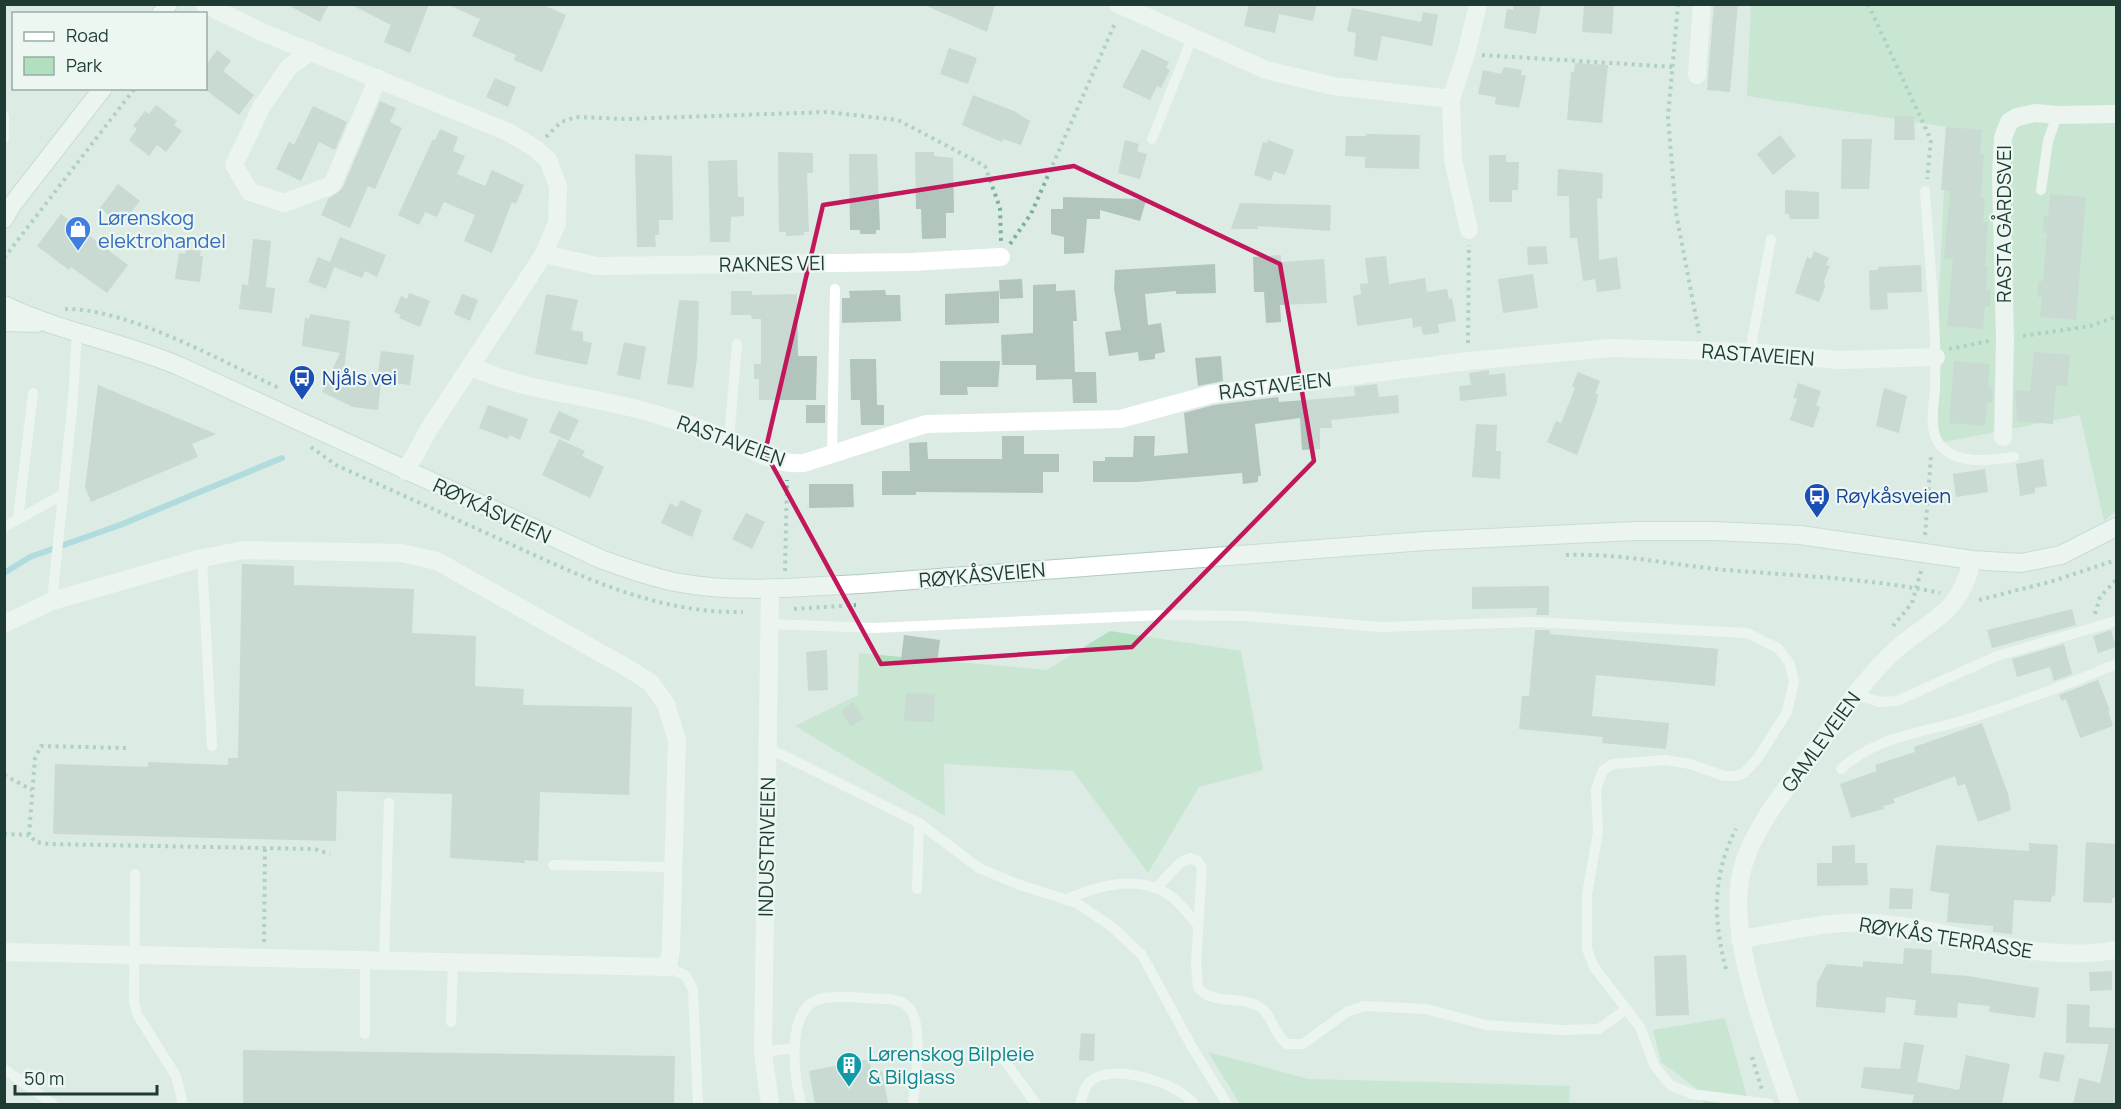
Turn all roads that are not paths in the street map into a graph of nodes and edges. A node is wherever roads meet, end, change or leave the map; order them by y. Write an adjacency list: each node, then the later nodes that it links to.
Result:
1 (204, 4): 6 (street)
2 (1478, 4): 10 (street)
3 (1702, 4): 7 (street)
4 (1121, 5): 5 (street)
5 (1192, 38): 10 (street); 15 (lane)
6 (311, 51): 8 (street); 8 (street)
7 (1697, 75)
8 (378, 78): 21 (street)
9 (101, 90): 18 (street)
10 (1450, 99): 19 (street)
11 (2116, 114): 13 (street, RASTA GÅRDSVEI)
12 (4, 116): 14 (lane)
13 (2057, 116): 16 (lane); 33 (street, RASTA GÅRDSVEI)
14 (4, 138)
15 (1152, 139)
16 (2041, 190)
17 (1925, 192): 30 (lane)
18 (7, 211)
19 (1469, 230)
20 (1771, 239): 29 (lane)
21 (544, 254): 22 (street, RAKNES VEI); 31 (street)
22 (1001, 257)
23 (835, 289): 35 (lane)
24 (4, 305): 26 (street, RØYKÅSVEIEN)
25 (4, 322): 26 (street, RØYKÅSVEIEN)
26 (42, 322): 27 (street, RØYKÅSVEIEN)
27 (77, 332): 37 (street, RØYKÅSVEIEN); 38 (lane)
28 (737, 344): 34 (lane)
29 (1750, 352): 30 (street, RASTAVEIEN); 35 (street, RASTAVEIEN)
30 (1936, 357): 36 (lane)
31 (470, 366): 34 (street, RASTAVEIEN); 37 (street)
32 (33, 393): 39 (lane)
33 (2003, 437)
34 (729, 439): 35 (street, RASTAVEIEN)
35 (832, 454)
36 (2014, 457)
37 (406, 471): 44 (street, RØYKÅSVEIEN)
38 (62, 495): 39 (lane); 45 (lane)
39 (18, 519): 40 (lane)
40 (4, 526)
41 (2116, 527): 43 (street)
42 (202, 558): 45 (street); 51 (lane); 57 (street)
43 (1972, 560): 44 (street, RØYKÅSVEIEN); 50 (street, GAMLEVEIEN)
44 (778, 588): 48 (street, INDUSTRIVEIEN)
45 (52, 601): 47 (street)
46 (2116, 621): 50 (lane)
47 (4, 624)
48 (770, 624): 52 (street, INDUSTRIVEIEN); 71 (lane)
49 (2116, 664): 53 (lane)
50 (1855, 694): 63 (street, GAMLEVEIEN)
51 (212, 746)
52 (768, 748): 55 (lane); 75 (street, INDUSTRIVEIEN)
53 (1841, 769)
54 (389, 803): 68 (lane)
55 (919, 823): 60 (lane); 61 (lane)
56 (553, 865): 57 (lane)
57 (672, 867): 70 (street)
58 (135, 874): 66 (lane)
59 (1156, 888): 61 (lane); 62 (lane); 62 (lane)
60 (917, 889)
61 (1065, 900): 87 (lane)
62 (1197, 924): 71 (lane)
63 (1740, 939): 64 (street, RØYKÅS TERRASSE); 89 (street, GAMLEVEIEN)
64 (2116, 950)
65 (4, 952): 66 (street)
66 (134, 955): 67 (street); 79 (lane)
67 (365, 960): 68 (street); 73 (lane)
68 (384, 961): 69 (street)
69 (453, 962): 70 (street); 72 (lane)
70 (668, 967): 80 (lane)
71 (1626, 1009): 88 (lane)
72 (451, 1022)
73 (364, 1034)
74 (794, 1048): 75 (lane); 82 (lane); 83 (lane)
75 (763, 1052): 81 (street, INDUSTRIVEIEN)
76 (999, 1053): 84 (lane)
77 (4, 1069): 78 (lane)
78 (53, 1104)
79 (183, 1104)
80 (698, 1104)
81 (770, 1104)
82 (801, 1104)
83 (913, 1104)
84 (1036, 1104)
85 (1080, 1104): 86 (lane)
86 (1194, 1104)
87 (1227, 1104)
88 (1769, 1104)
89 (1790, 1104)

